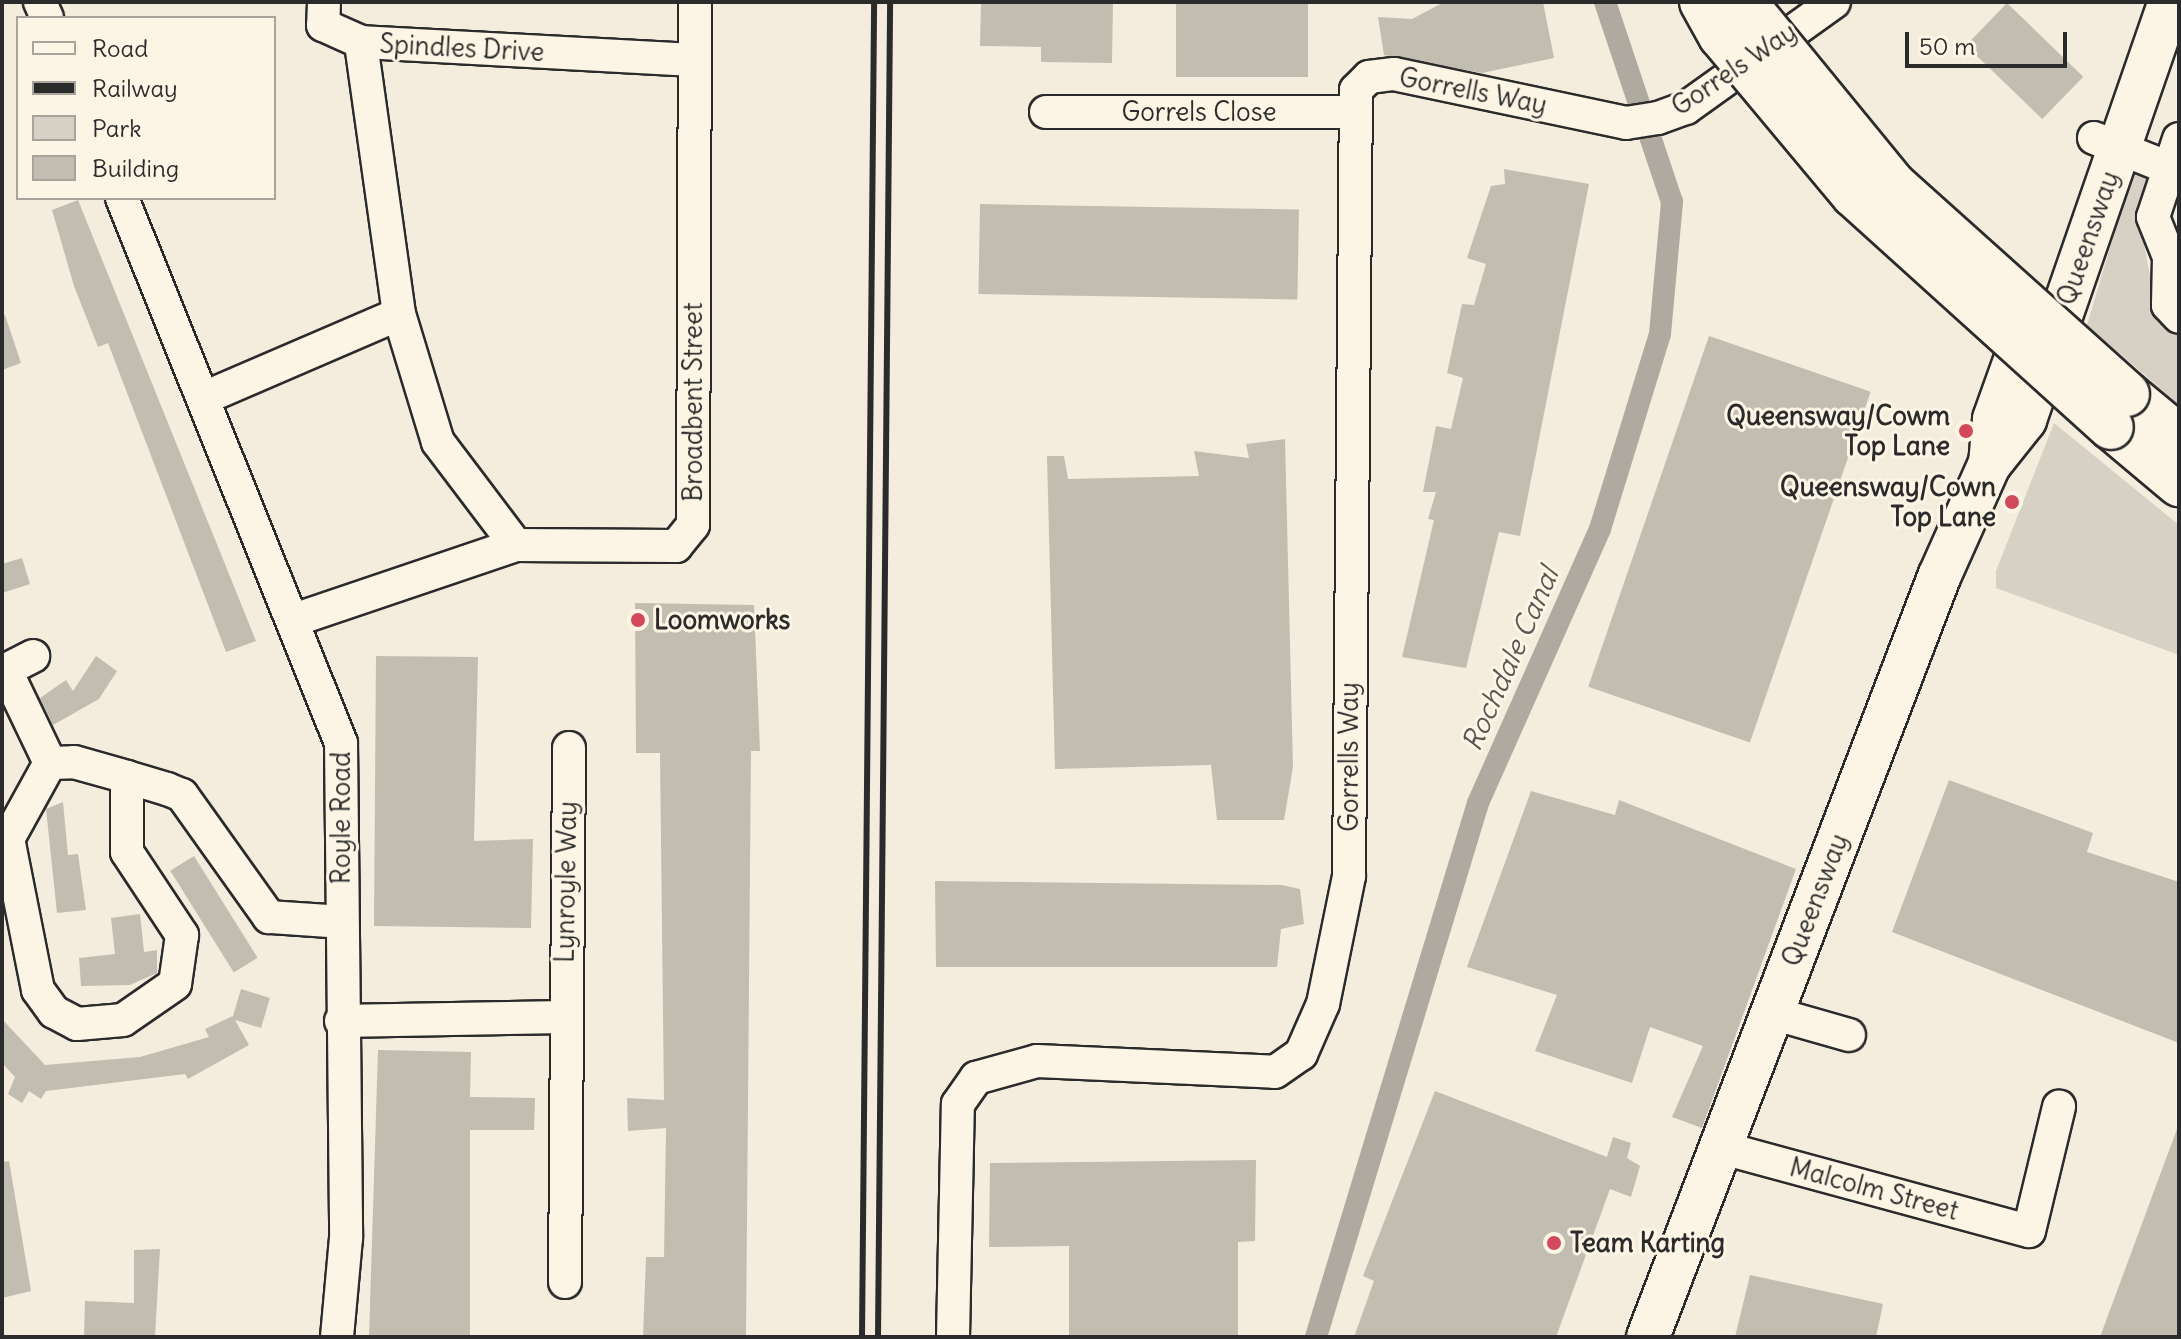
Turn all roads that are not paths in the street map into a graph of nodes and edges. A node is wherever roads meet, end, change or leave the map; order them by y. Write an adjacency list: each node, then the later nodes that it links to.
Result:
1 (324, 2): 8 (street)
2 (695, 2): 9 (street, Broadbent Street)
3 (1702, 2): 19 (highway, bridge)
4 (1744, 2): 19 (highway, bridge)
5 (1834, 2): 12 (street, Gorrels Way)
6 (2143, 2): 13 (main road, Queensway)
7 (2170, 2): 13 (main road, Queensway)
8 (361, 42): 9 (street, Spindles Drive); 16 (street, Spindles Drive)
9 (692, 60): 22 (street, Broadbent Street)
10 (1046, 112): 11 (street, Gorrels Close)
11 (1353, 112): 12 (street, Gorrells Way); 37 (street, Gorrells Way)
12 (1582, 113)
13 (2107, 143): 14 (street); 29 (main road, Queensway)
14 (2174, 154): 17 (street)
15 (123, 200): 18 (street, Royle Road)
16 (399, 314): 18 (street); 22 (street, Spindles Drive)
17 (2179, 317)
18 (204, 398): 23 (street, Royle Road)
19 (2119, 410): 20 (highway); 21 (highway)
20 (2179, 437)
21 (2179, 484)
22 (516, 545): 23 (street, Broadbent Street)
23 (294, 620): 28 (street, Royle Road)
24 (14, 666): 26 (street)
25 (569, 748): 30 (street, Lynroyle Way)
26 (50, 763): 27 (street); 27 (street)
27 (127, 777): 28 (street)
28 (342, 922): 31 (street, Royle Road)
29 (1772, 1013): 32 (street); 34 (main road, Queensway)
30 (563, 1017): 31 (street); 35 (street, Lynroyle Way)
31 (341, 1021): 36 (street, Royle Road)
32 (1849, 1035)
33 (2059, 1107): 34 (street, Malcolm Street)
34 (1719, 1147): 38 (main road, Queensway)
35 (565, 1282)
36 (337, 1337)
37 (953, 1337)
38 (1648, 1337)

